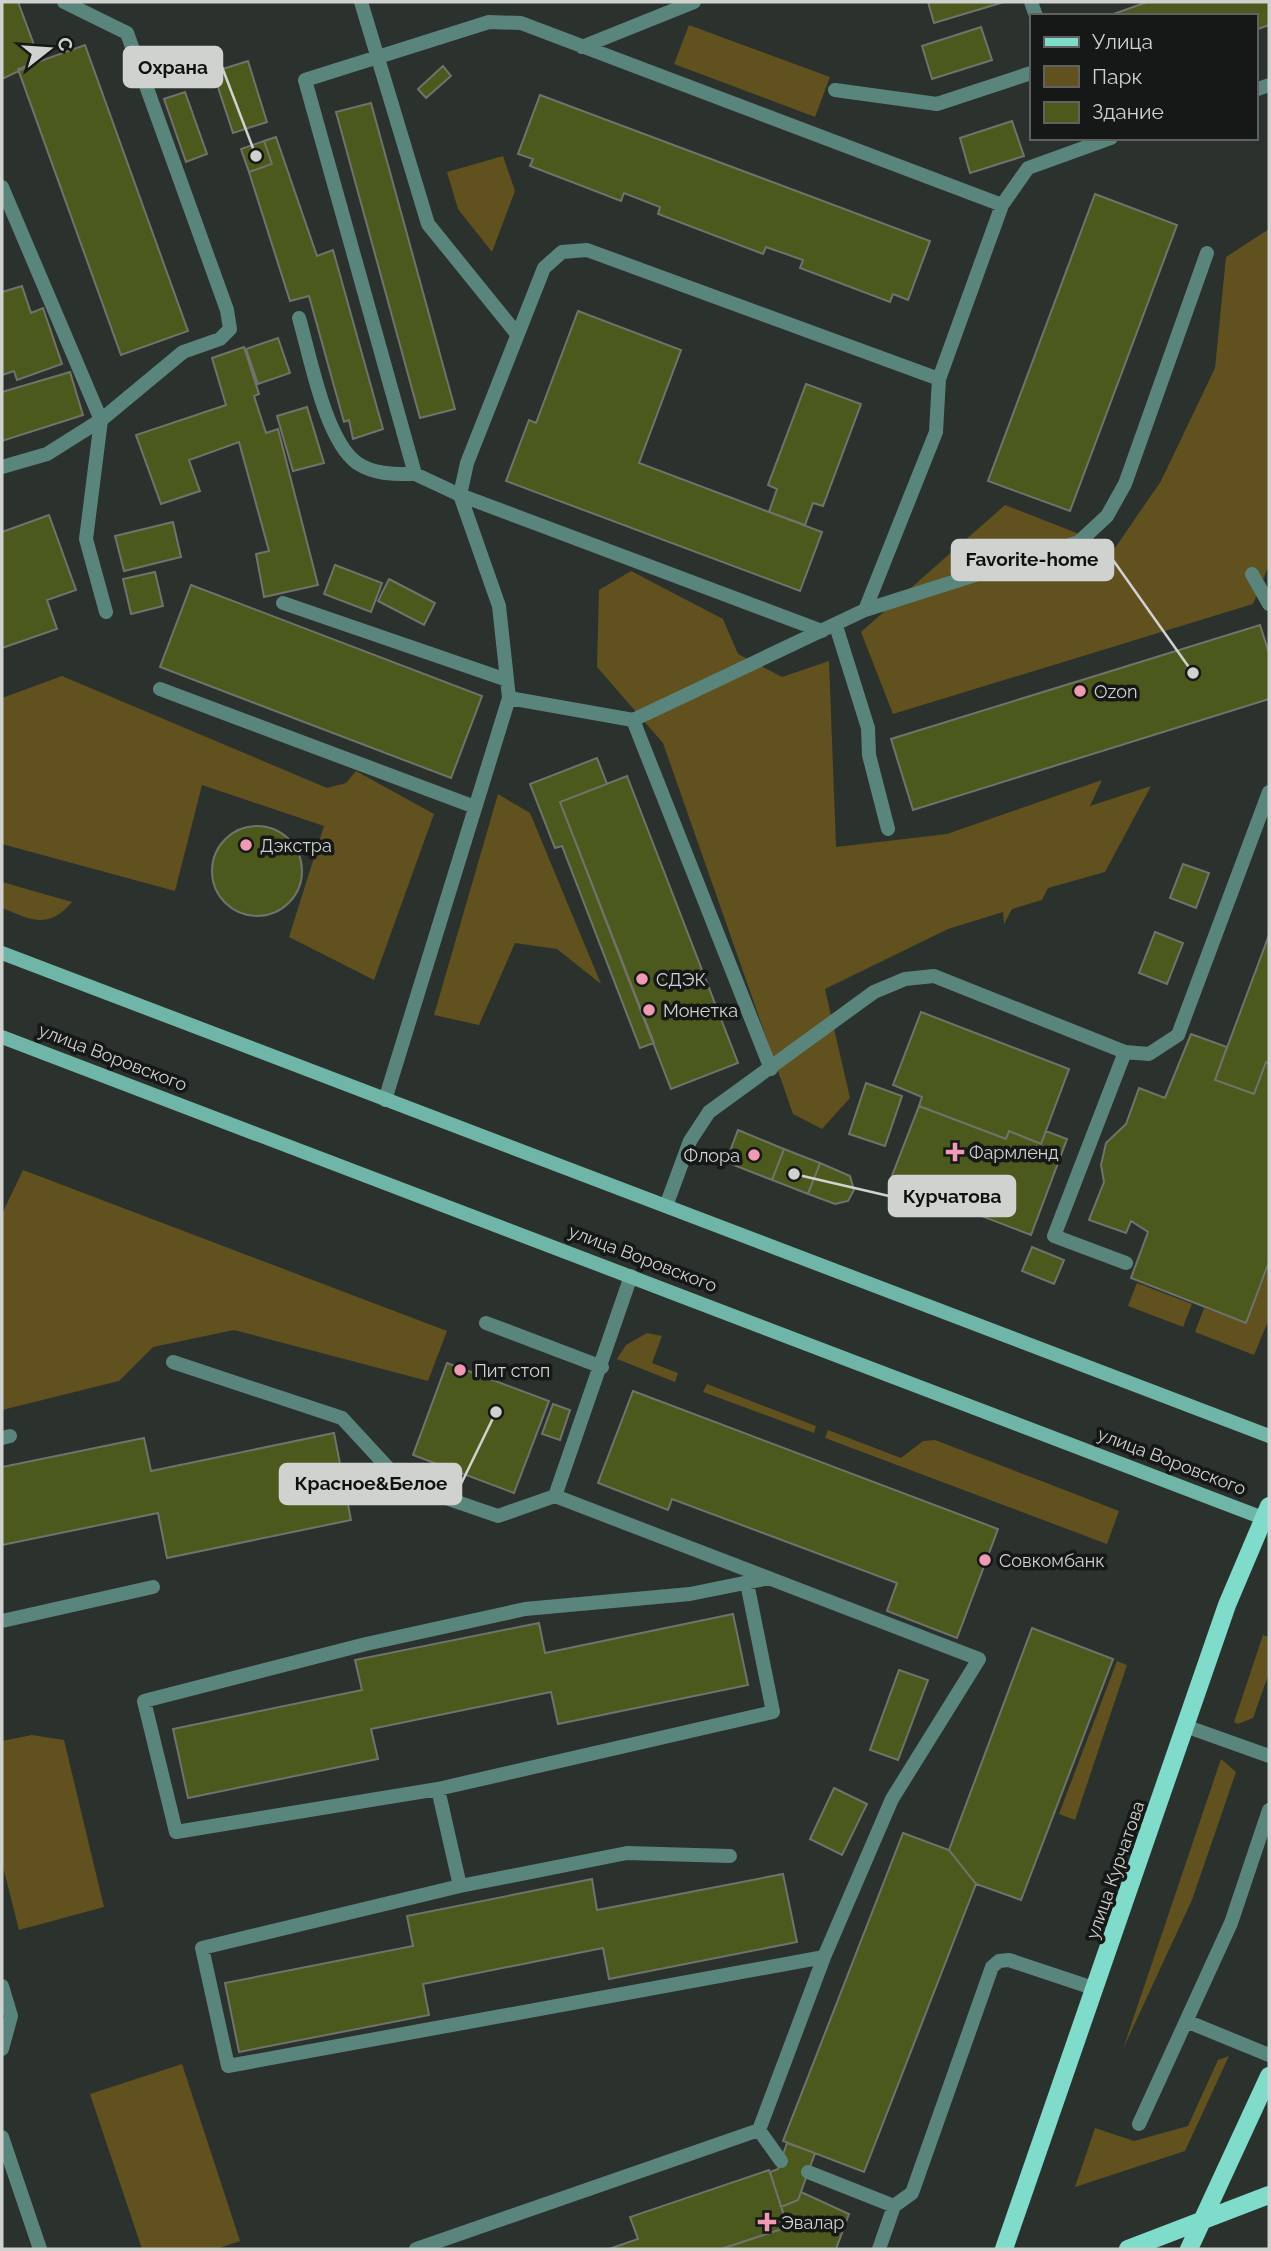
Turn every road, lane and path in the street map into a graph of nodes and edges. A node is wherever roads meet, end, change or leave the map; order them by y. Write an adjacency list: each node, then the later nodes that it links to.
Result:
1 (64, 2): 16 (lane)
2 (361, 2): 5 (lane)
3 (694, 2): 4 (lane)
4 (582, 47): 5 (lane); 11 (lane)
5 (379, 59): 14 (lane); 18 (lane)
6 (1030, 73): 7 (lane)
7 (835, 90)
8 (1098, 140): 9 (lane)
9 (1078, 143): 11 (lane)
10 (2, 187): 16 (lane)
11 (1002, 205): 15 (lane)
12 (1207, 253): 23 (lane)
13 (299, 318): 18 (lane)
14 (517, 334): 15 (lane); 19 (lane)
15 (939, 379): 23 (lane)
16 (101, 420): 17 (lane); 24 (lane)
17 (2, 467)
18 (415, 474): 19 (lane)
19 (460, 495): 26 (lane); 27 (lane)
20 (1252, 573): 22 (lane)
21 (283, 603): 27 (lane)
22 (1269, 604)
23 (865, 610): 25 (lane)
24 (106, 612)
25 (836, 626): 26 (lane); 33 (lane)
26 (822, 631): 30 (lane)
27 (507, 680): 29 (lane)
28 (160, 689): 32 (lane)
29 (509, 698): 30 (lane); 32 (lane)
30 (633, 720): 37 (lane)
31 (1269, 792): 36 (lane)
32 (475, 807): 38 (lane)
33 (888, 829)
34 (2, 953): 38 (main road)
35 (2, 1037): 41 (main road, улица Воровского)
36 (1125, 1052): 37 (lane); 40 (lane)
37 (771, 1069): 39 (lane)
38 (385, 1100): 39 (main road)
39 (666, 1206): 45 (main road)
40 (1126, 1263)
41 (631, 1276): 44 (lane); 47 (main road, улица Воровского)
42 (486, 1323): 44 (lane)
43 (173, 1362): 46 (lane)
44 (602, 1367): 46 (lane)
45 (1269, 1436)
46 (555, 1496): 48 (lane)
47 (1267, 1515): 52 (main road, улица Курчатова)
48 (769, 1578): 49 (lane); 58 (lane)
49 (747, 1583): 54 (lane); 54 (lane)
50 (153, 1587): 51 (lane)
51 (2, 1620)
52 (1185, 1726): 53 (lane); 60 (main road, улица Курчатова)
53 (1269, 1756)
54 (439, 1789): 57 (lane)
55 (1269, 1810): 61 (lane)
56 (730, 1856): 57 (lane)
57 (460, 1886): 58 (lane)
58 (824, 1957): 66 (lane)
59 (2, 1986): 62 (lane)
60 (1096, 1989): 71 (lane); 76 (main road, улица Курчатова)
61 (1186, 2021): 63 (lane); 65 (lane)
62 (2, 2049)
63 (1269, 2055)
64 (1269, 2076): 72 (main road)
65 (1139, 2124)
66 (759, 2130): 68 (lane); 74 (lane)
67 (2, 2137): 73 (lane)
68 (781, 2161)
69 (808, 2172): 71 (lane)
70 (1269, 2195): 72 (main road)
71 (894, 2206): 75 (lane)
72 (1203, 2222): 77 (main road); 78 (main road)
73 (40, 2249)
74 (416, 2249)
75 (879, 2249)
76 (1004, 2249)
77 (1128, 2249)
78 (1189, 2249)

